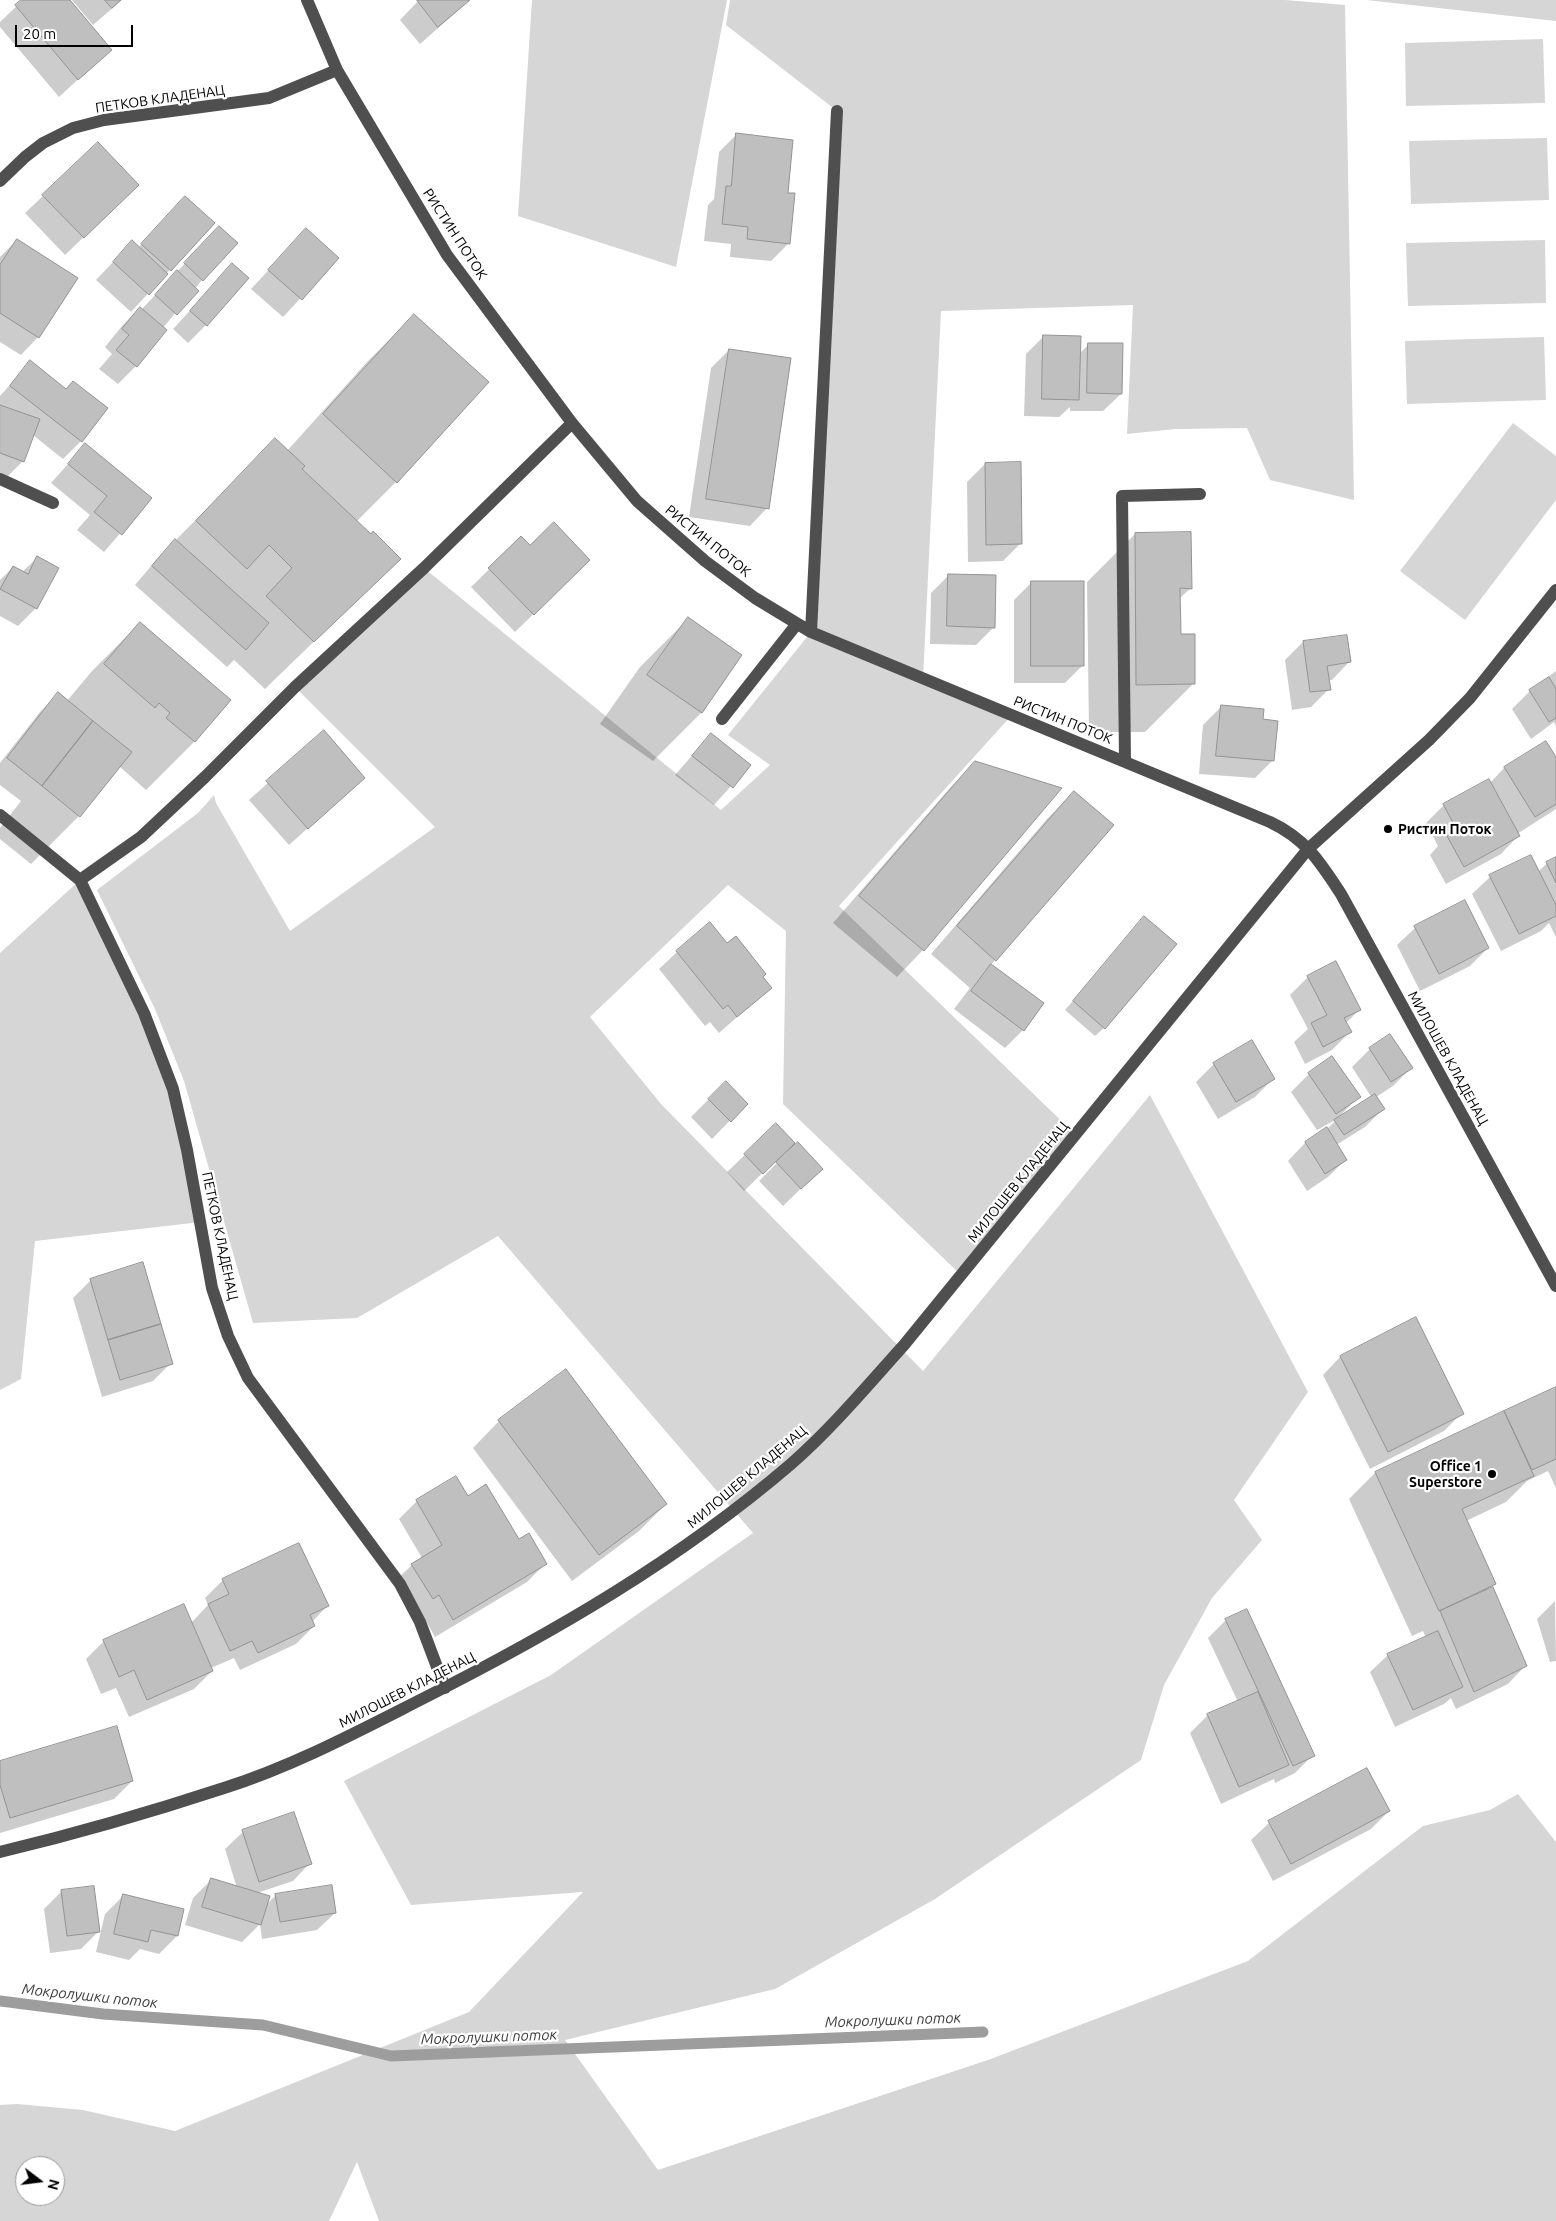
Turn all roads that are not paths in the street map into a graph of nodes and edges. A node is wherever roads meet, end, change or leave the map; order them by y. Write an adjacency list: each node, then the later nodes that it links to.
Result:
1 (307, 0): 2 (street, РИСТИН ПОТОК)
2 (337, 70): 4 (street, ПЕТКОВ КЛАДЕНАЦ); 5 (street, РИСТИН ПОТОК)
3 (837, 111): 11 (street)
4 (0, 181)
5 (572, 424): 10 (street, РИСТИН ПОТОК); 16 (street)
6 (0, 479): 8 (street)
7 (1200, 494): 13 (street)
8 (53, 503)
9 (1556, 590): 15 (street, МИЛОШЕВ КЛАДЕНАЦ)
10 (796, 625): 11 (street, РИСТИН ПОТОК); 12 (street)
11 (811, 632): 13 (street, РИСТИН ПОТОК)
12 (722, 720)
13 (1125, 762): 15 (street, РИСТИН ПОТОК)
14 (0, 815): 16 (street, ПЕТКОВ КЛАДЕНАЦ)
15 (1308, 849): 17 (street, МИЛОШЕВ КЛАДЕНАЦ); 18 (street, МИЛОШЕВ КЛАДЕНАЦ)
16 (80, 880): 18 (street, ПЕТКОВ КЛАДЕНАЦ)
17 (1556, 1286)
18 (445, 1688): 19 (street, МИЛОШЕВ КЛАДЕНАЦ)
19 (0, 1852)

